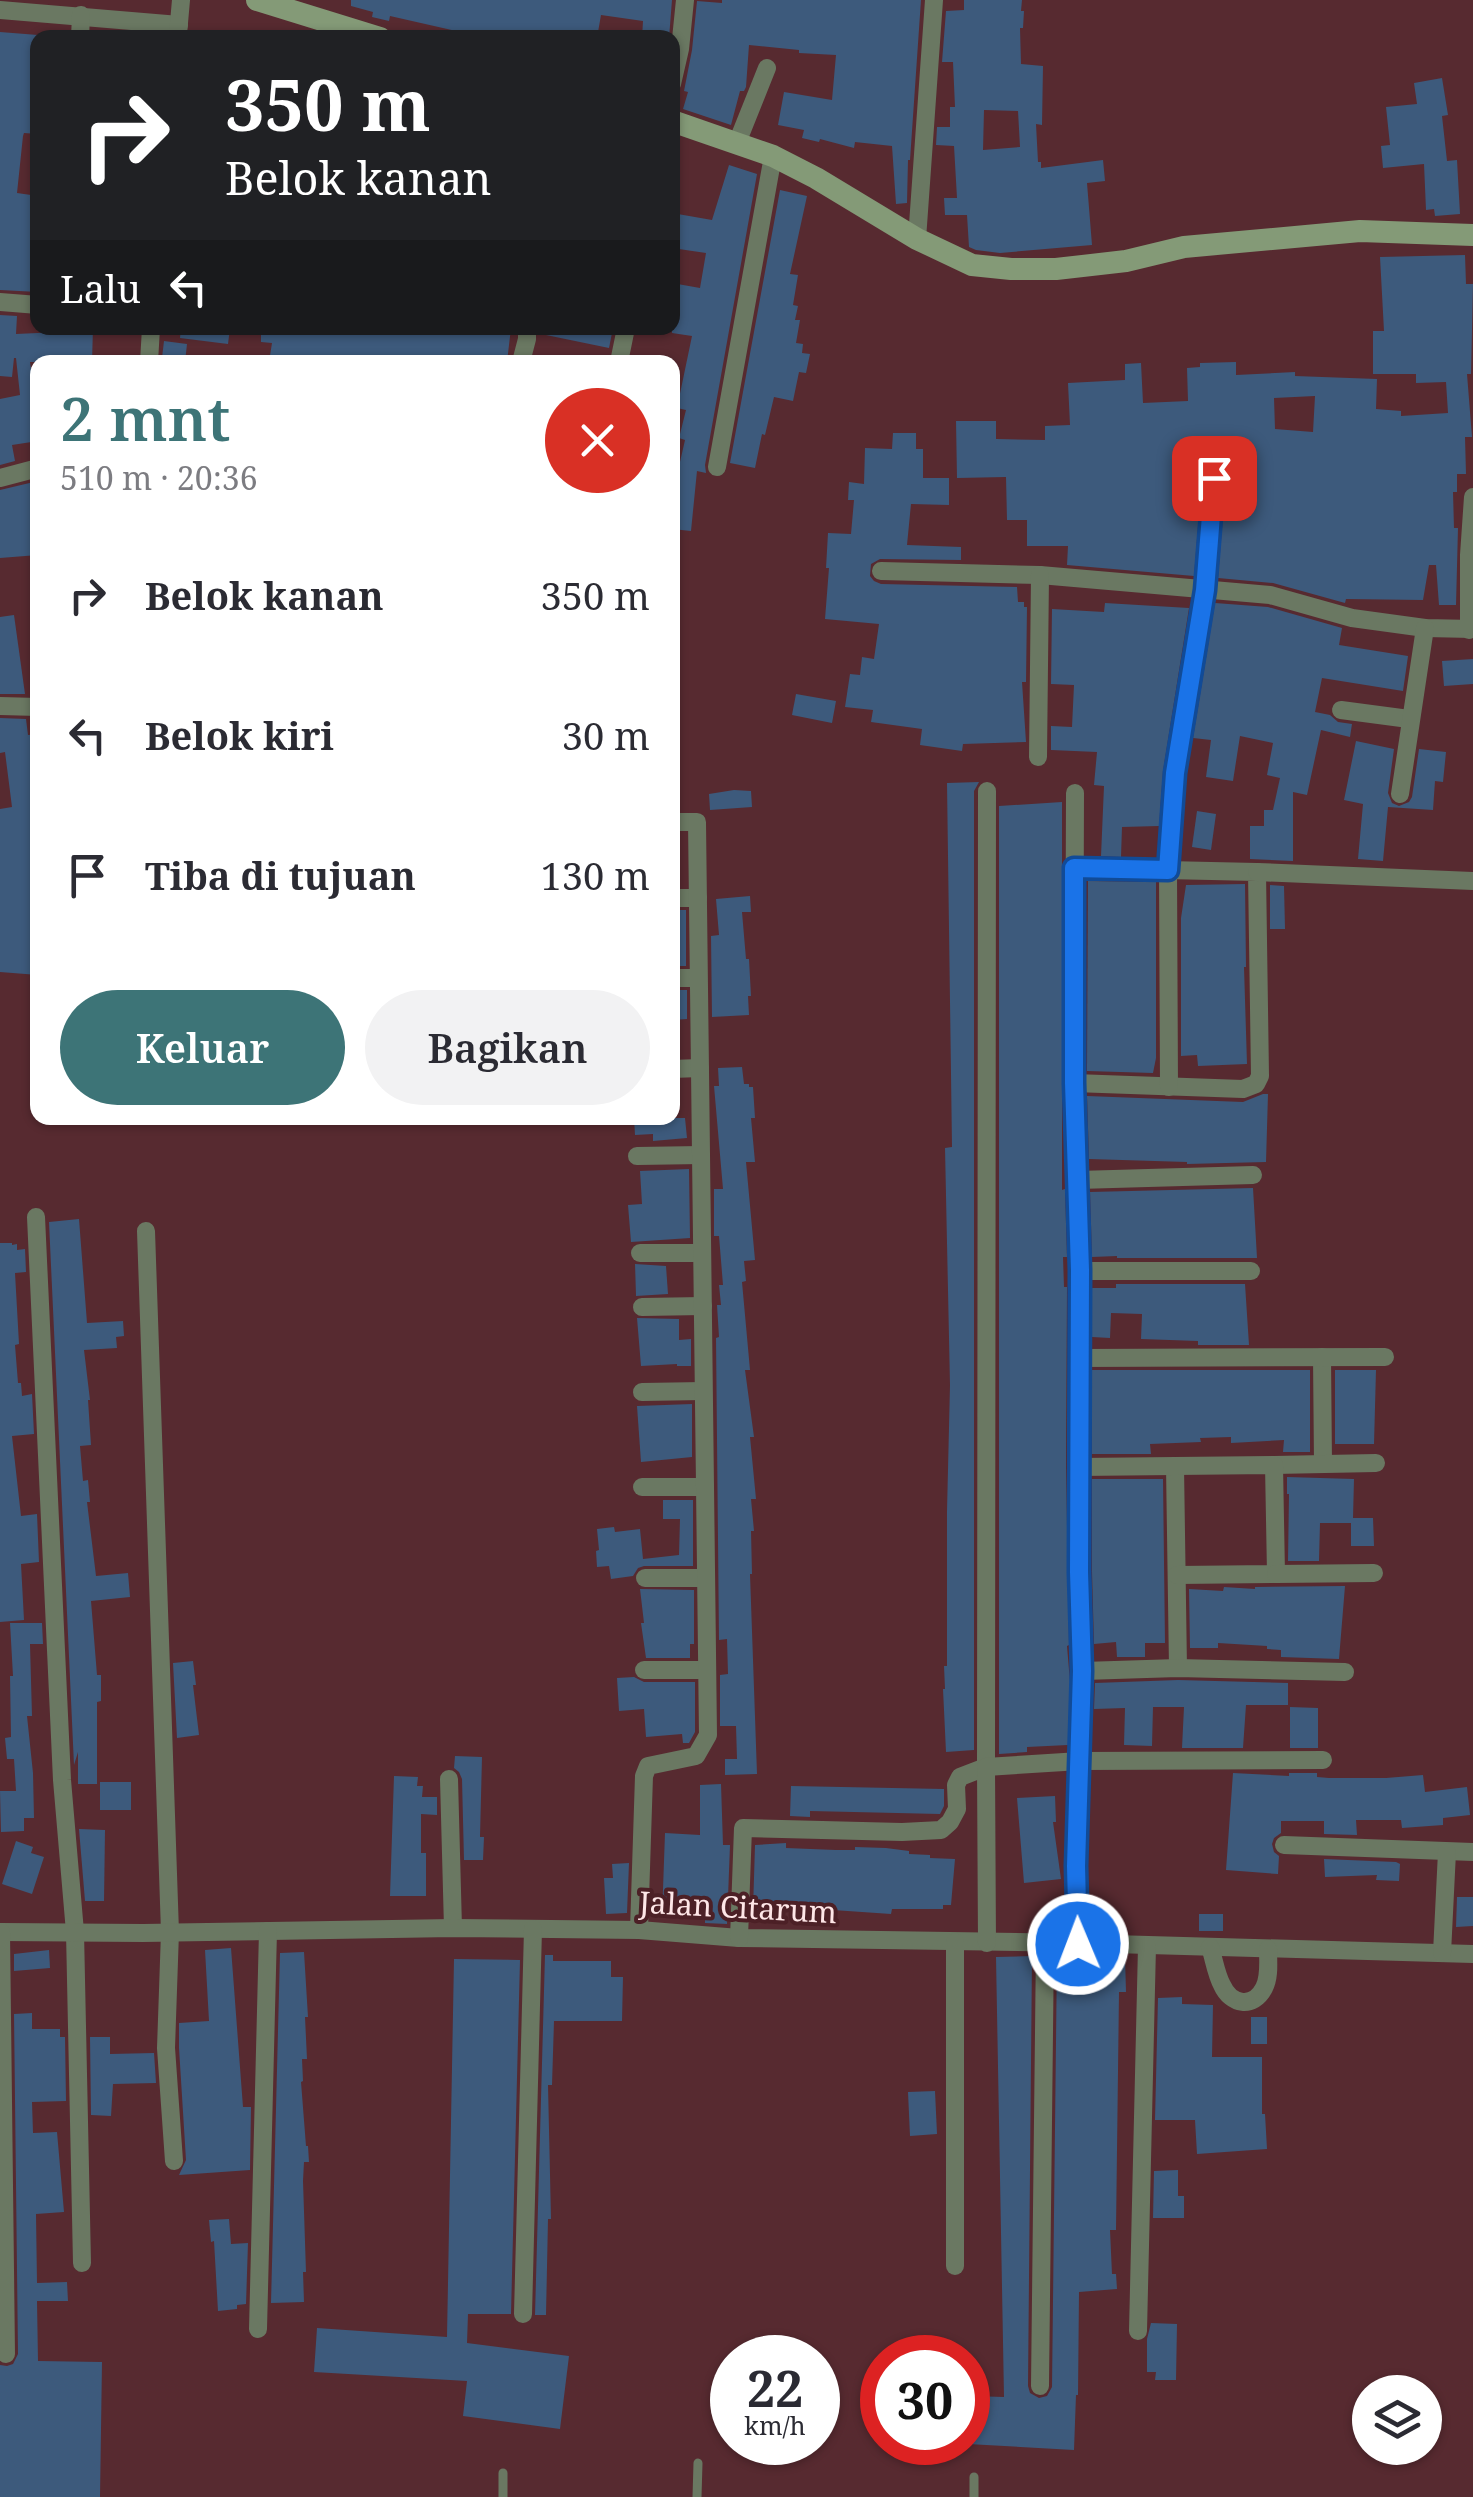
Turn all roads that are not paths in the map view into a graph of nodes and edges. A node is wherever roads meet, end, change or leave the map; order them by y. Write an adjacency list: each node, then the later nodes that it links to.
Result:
1 (181, 0): 9 (street)
2 (257, 0): 10 (main road)
3 (685, 0): 11 (street)
4 (934, 0): 16 (street)
5 (0, 10): 6 (street)
6 (81, 16): 7 (street); 8 (street)
7 (80, 30)
8 (166, 30)
9 (178, 30)
10 (354, 30)
11 (680, 50)
12 (766, 68): 14 (street)
13 (680, 125): 14 (main road)
14 (737, 143): 15 (main road)
15 (774, 156): 16 (main road); 20 (street)
16 (917, 240): 17 (main road)
17 (1473, 240)
18 (0, 302): 19 (street)
19 (30, 304)
20 (717, 467)
21 (30, 470): 22 (street)
22 (0, 478)
23 (1214, 478): 27 (street)
24 (1473, 497): 29 (street)
25 (880, 571): 26 (street)
26 (1040, 574): 27 (street); 34 (street)
27 (1205, 590): 28 (street); 40 (street)
28 (1425, 628): 29 (street); 33 (street)
29 (1471, 630)
30 (0, 706): 31 (street)
31 (30, 708)
32 (1341, 710): 33 (street)
33 (1409, 720): 37 (street)
34 (1038, 757)
35 (986, 791): 87 (street)
36 (1076, 793): 39 (street)
37 (1400, 794)
38 (680, 822): 44 (street)
39 (1074, 868): 40 (street); 49 (street)
40 (1168, 870): 41 (street); 50 (street)
41 (1257, 872): 42 (street); 50 (street)
42 (1473, 881)
43 (680, 898): 44 (street)
44 (698, 898): 46 (street)
45 (680, 978): 46 (street)
46 (698, 978): 48 (street)
47 (680, 1068): 48 (street)
48 (700, 1068): 51 (street)
49 (1074, 1083): 50 (street); 54 (street)
50 (1169, 1087)
51 (701, 1155): 52 (street); 57 (street)
52 (637, 1156)
53 (1253, 1175): 54 (street)
54 (1078, 1180): 59 (street)
55 (36, 1217): 97 (street)
56 (146, 1231): 98 (street)
57 (702, 1253): 58 (street); 61 (street)
58 (640, 1254)
59 (1080, 1270): 60 (street); 64 (street)
60 (1250, 1271)
61 (703, 1306): 62 (street); 66 (street)
62 (642, 1307)
63 (1385, 1357): 65 (street)
64 (1078, 1358): 65 (street); 72 (street)
65 (1322, 1358): 69 (street)
66 (704, 1391): 67 (street); 73 (street)
67 (642, 1392)
68 (1376, 1463): 69 (street)
69 (1324, 1464): 70 (street)
70 (1274, 1465): 71 (street); 76 (street)
71 (1175, 1466): 72 (street); 77 (street)
72 (1078, 1467): 83 (street)
73 (705, 1487): 74 (street); 79 (street)
74 (642, 1488)
75 (1374, 1572): 76 (street)
76 (1276, 1574): 77 (street)
77 (1177, 1575): 80 (street)
78 (644, 1578): 79 (street)
79 (706, 1578): 82 (street)
80 (1178, 1668): 83 (street); 84 (street)
81 (644, 1670): 82 (street)
82 (707, 1670): 94 (street)
83 (1082, 1671): 86 (street)
84 (1345, 1672)
85 (1323, 1760): 86 (street)
86 (1080, 1761): 87 (street); 103 (street)
87 (986, 1767): 99 (street); 101 (street)
88 (449, 1779): 92 (street)
89 (1284, 1845): 90 (street)
90 (1447, 1852): 91 (street); 107 (street)
91 (1473, 1852)
92 (453, 1928): 93 (street, Jalan Citarum); 95 (street, Jalan Citarum)
93 (533, 1928): 94 (street, Jalan Citarum); 112 (street)
94 (640, 1930): 99 (street, Jalan Citarum)
95 (268, 1931): 98 (street, Jalan Citarum); 113 (street)
96 (1, 1932): 97 (street, Jalan Citarum); 115 (street)
97 (74, 1932): 98 (street, Jalan Citarum); 110 (street)
98 (168, 1932): 109 (street)
99 (739, 1938): 100 (street, Jalan Citarum)
100 (956, 1942): 101 (street, Jalan Citarum); 111 (street)
101 (987, 1943): 102 (street, Jalan Citarum)
102 (1046, 1944): 103 (street, Jalan Citarum); 116 (street)
103 (1078, 1944): 104 (street, Jalan Citarum)
104 (1148, 1946): 105 (street, Jalan Citarum); 114 (street)
105 (1210, 1947): 106 (street, Jalan Citarum); 106 (street)
106 (1268, 1949): 107 (street, Jalan Citarum)
107 (1442, 1954): 108 (street, Jalan Citarum)
108 (1473, 1954)
109 (174, 2161)
110 (82, 2264)
111 (954, 2266)
112 (523, 2314)
113 (258, 2329)
114 (1138, 2331)
115 (6, 2354)
116 (1040, 2386)
117 (698, 2463): 121 (lane)
118 (503, 2473): 120 (lane)
119 (974, 2477): 122 (lane)
120 (502, 2497)
121 (697, 2497)
122 (974, 2497)

